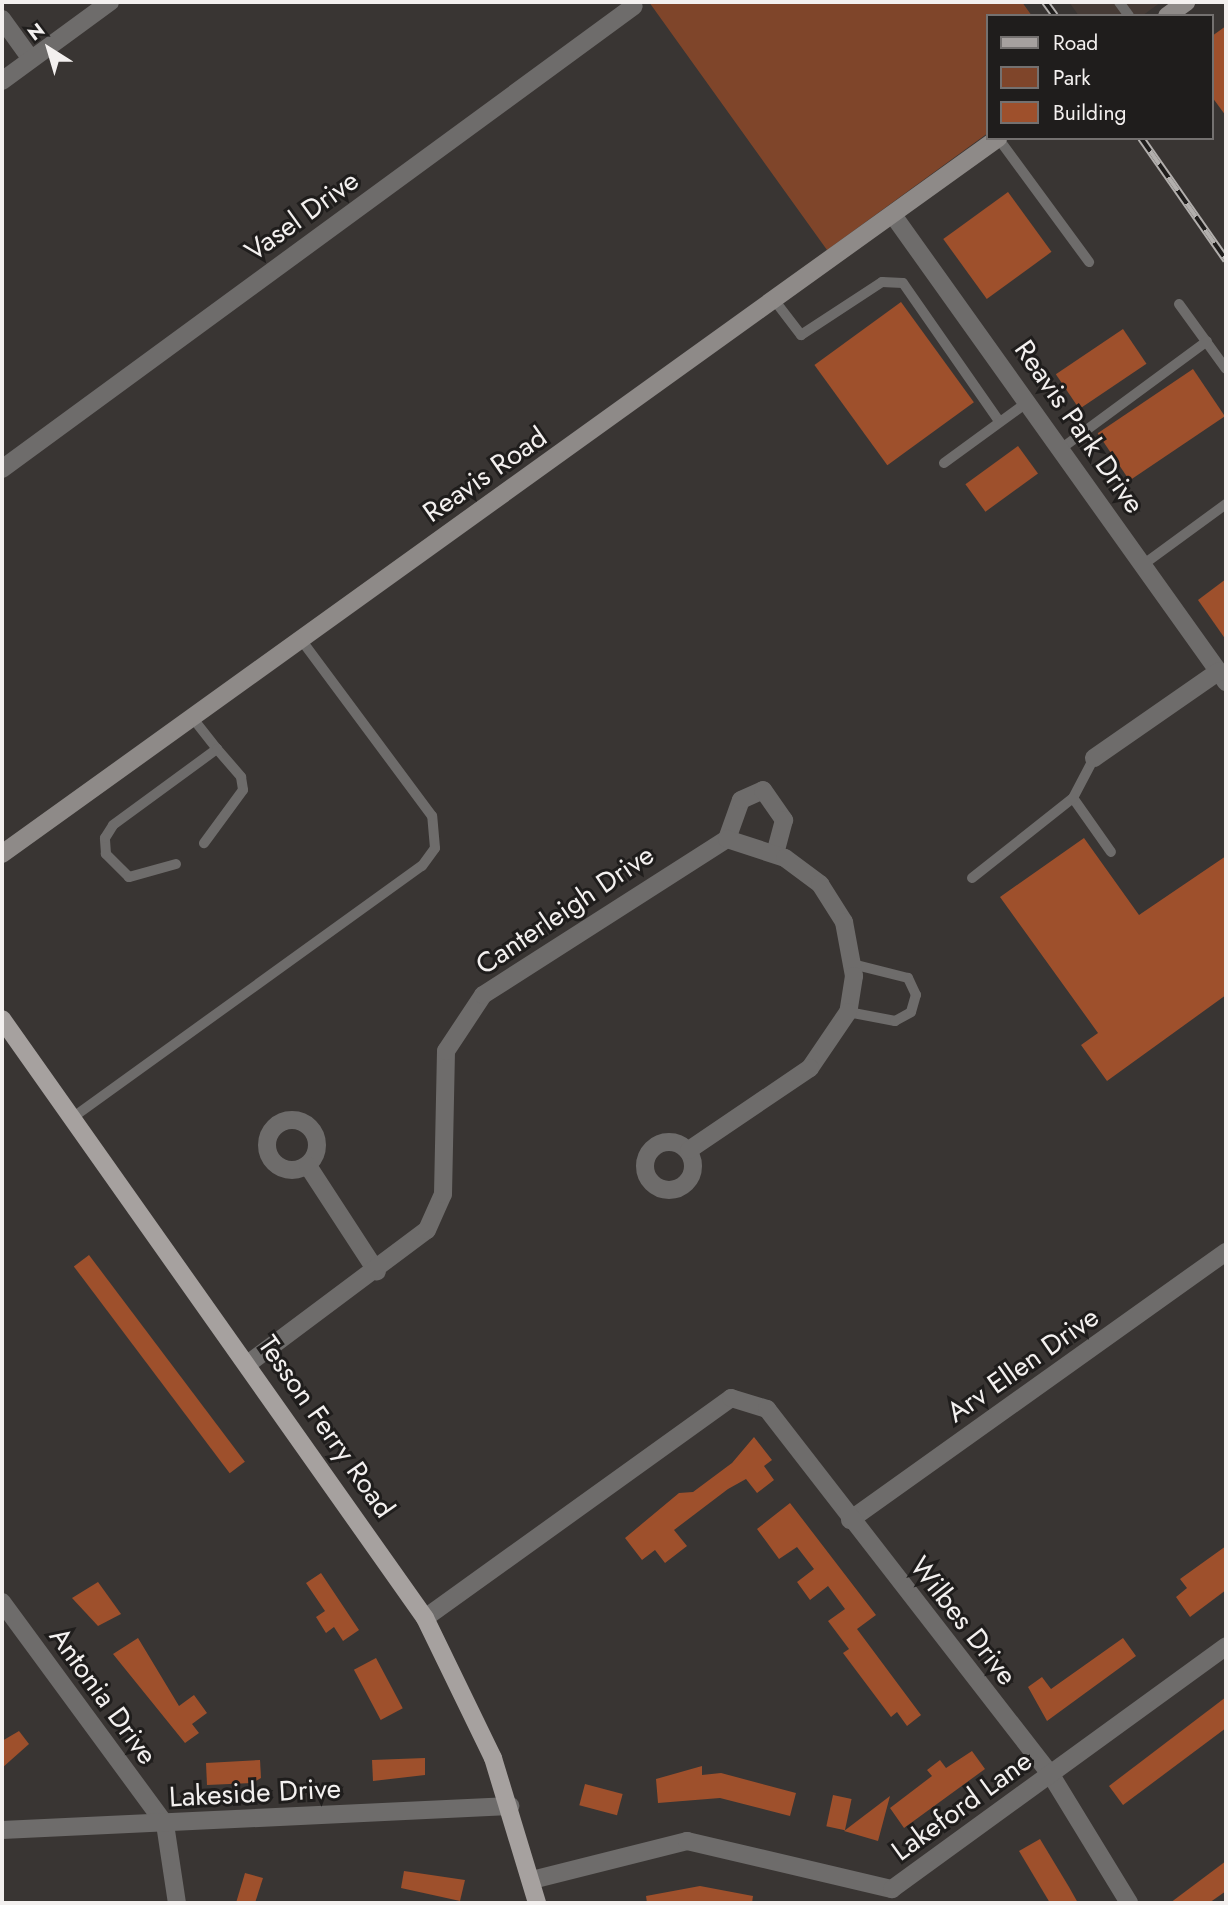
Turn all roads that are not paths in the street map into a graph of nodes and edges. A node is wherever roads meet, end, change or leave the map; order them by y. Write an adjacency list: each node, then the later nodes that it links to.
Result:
1 (110, 2): 6 (street)
2 (1186, 2): 4 (street)
3 (634, 6): 20 (street, Vasel Drive)
4 (1170, 14)
5 (2, 19): 6 (street)
6 (31, 59): 7 (street)
7 (2, 81)
8 (995, 140): 10 (street, Reavis Road)
9 (999, 140): 11 (lane)
10 (893, 215): 12 (street, Reavis Road); 16 (street, Reavis Park Drive)
11 (1089, 262)
12 (775, 302): 17 (lane); 23 (street, Reavis Road)
13 (1179, 304): 14 (lane)
14 (1207, 341): 15 (lane); 18 (lane)
15 (1226, 369)
16 (1029, 401): 17 (lane); 18 (street, Reavis Park Drive)
17 (999, 421): 19 (lane)
18 (1062, 448): 22 (street, Reavis Park Drive)
19 (944, 463)
20 (2, 469)
21 (1226, 504): 22 (lane)
22 (1144, 564): 24 (street, Reavis Park Drive)
23 (300, 638): 25 (street, Reavis Road); 39 (lane)
24 (1223, 676): 27 (street, Reavis Park Drive)
25 (191, 716): 26 (lane); 32 (street, Reavis Road)
26 (217, 750): 30 (lane); 34 (lane)
27 (1094, 758): 28 (lane)
28 (1073, 798): 31 (lane); 35 (lane)
29 (723, 839): 33 (street); 33 (street); 43 (street, Canterleigh Drive)
30 (204, 843)
31 (1111, 852)
32 (2, 854)
33 (775, 855): 36 (street)
34 (176, 864)
35 (972, 878)
36 (852, 964): 37 (street); 37 (lane)
37 (848, 1012): 40 (street)
38 (2, 1019): 39 (main road, Tesson Ferry Road)
39 (72, 1118): 44 (main road, Tesson Ferry Road)
40 (689, 1150)
41 (308, 1166): 43 (street)
42 (1226, 1252): 45 (street, Arv Ellen Drive)
43 (377, 1272): 44 (street, Canterleigh Drive)
44 (249, 1363): 47 (main road, Tesson Ferry Road)
45 (850, 1520): 47 (street, Wilbes Drive); 49 (street, Wilbes Drive)
46 (2, 1602): 51 (street, Antonia Drive)
47 (425, 1618): 50 (main road, Tesson Ferry Road)
48 (1226, 1646): 49 (street, Lakeford Lane)
49 (1051, 1775): 54 (street, Lakeford Lane); 57 (street, Wilbes Drive)
50 (510, 1806): 51 (street, Lakeside Drive); 53 (main road, Tesson Ferry Road)
51 (165, 1824): 52 (street, Lakeside Drive); 55 (street, Antonia Drive)
52 (2, 1830)
53 (532, 1880): 54 (street, Lakeford Lane); 56 (main road, Tesson Ferry Road)
54 (895, 1896)
55 (177, 1903)
56 (537, 1903)
57 (1129, 1903)

